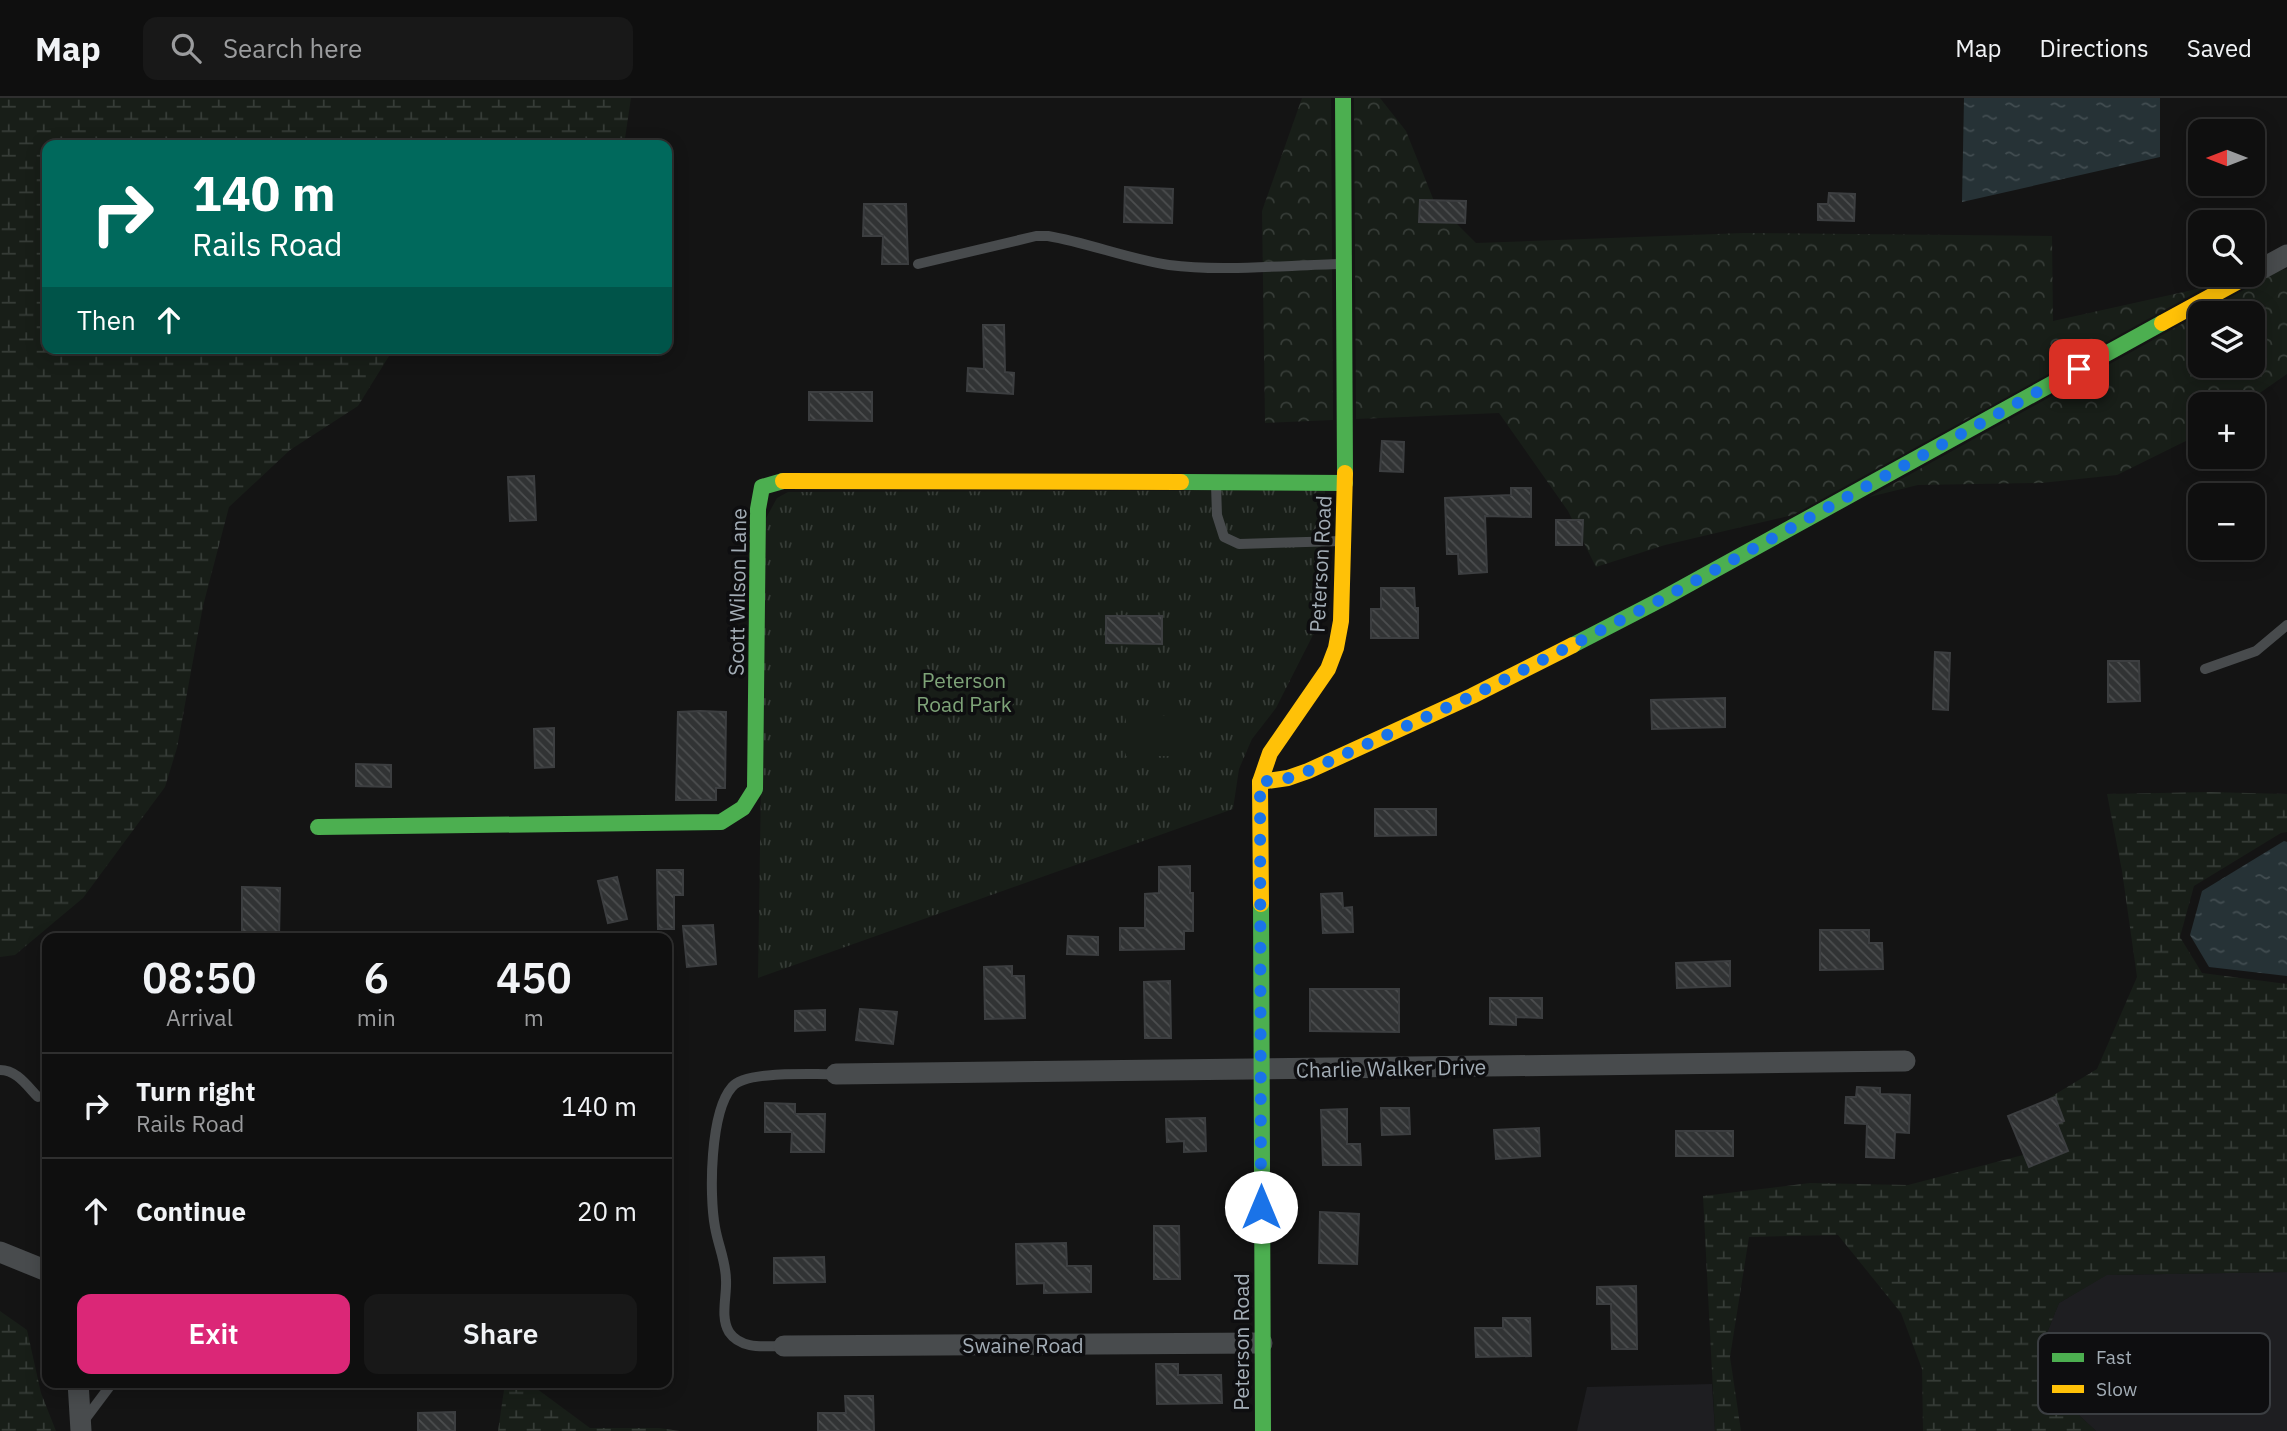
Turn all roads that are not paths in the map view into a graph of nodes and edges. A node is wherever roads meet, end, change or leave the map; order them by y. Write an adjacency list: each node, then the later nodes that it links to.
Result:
1 (1343, 98): 4 (street, Peterson Road)
2 (2287, 254): 5 (street)
3 (918, 264): 4 (lane)
4 (1344, 264): 8 (street, Peterson Road)
5 (2265, 266)
6 (2227, 287): 12 (street)
7 (1216, 482): 8 (street, Scott Wilson Lane); 9 (lane); 13 (street, Scott Wilson Lane)
8 (1345, 483): 9 (street, Peterson Road)
9 (1344, 541): 12 (street, Peterson Road)
10 (2287, 625): 11 (lane)
11 (2205, 669)
12 (1260, 782): 16 (street, Peterson Road)
13 (318, 827)
14 (1905, 1061): 16 (street, Charlie Walker Drive)
15 (0, 1070): 18 (lane)
16 (1261, 1070): 17 (street, Charlie Walker Drive); 21 (street, Peterson Road)
17 (836, 1074): 22 (lane)
18 (38, 1097)
19 (0, 1252): 20 (street)
20 (42, 1269)
21 (1262, 1343): 22 (street, Swaine Road); 26 (street, Peterson Road)
22 (784, 1346)
23 (78, 1388): 25 (street)
24 (109, 1388): 25 (lane)
25 (81, 1428)
26 (1263, 1431)

